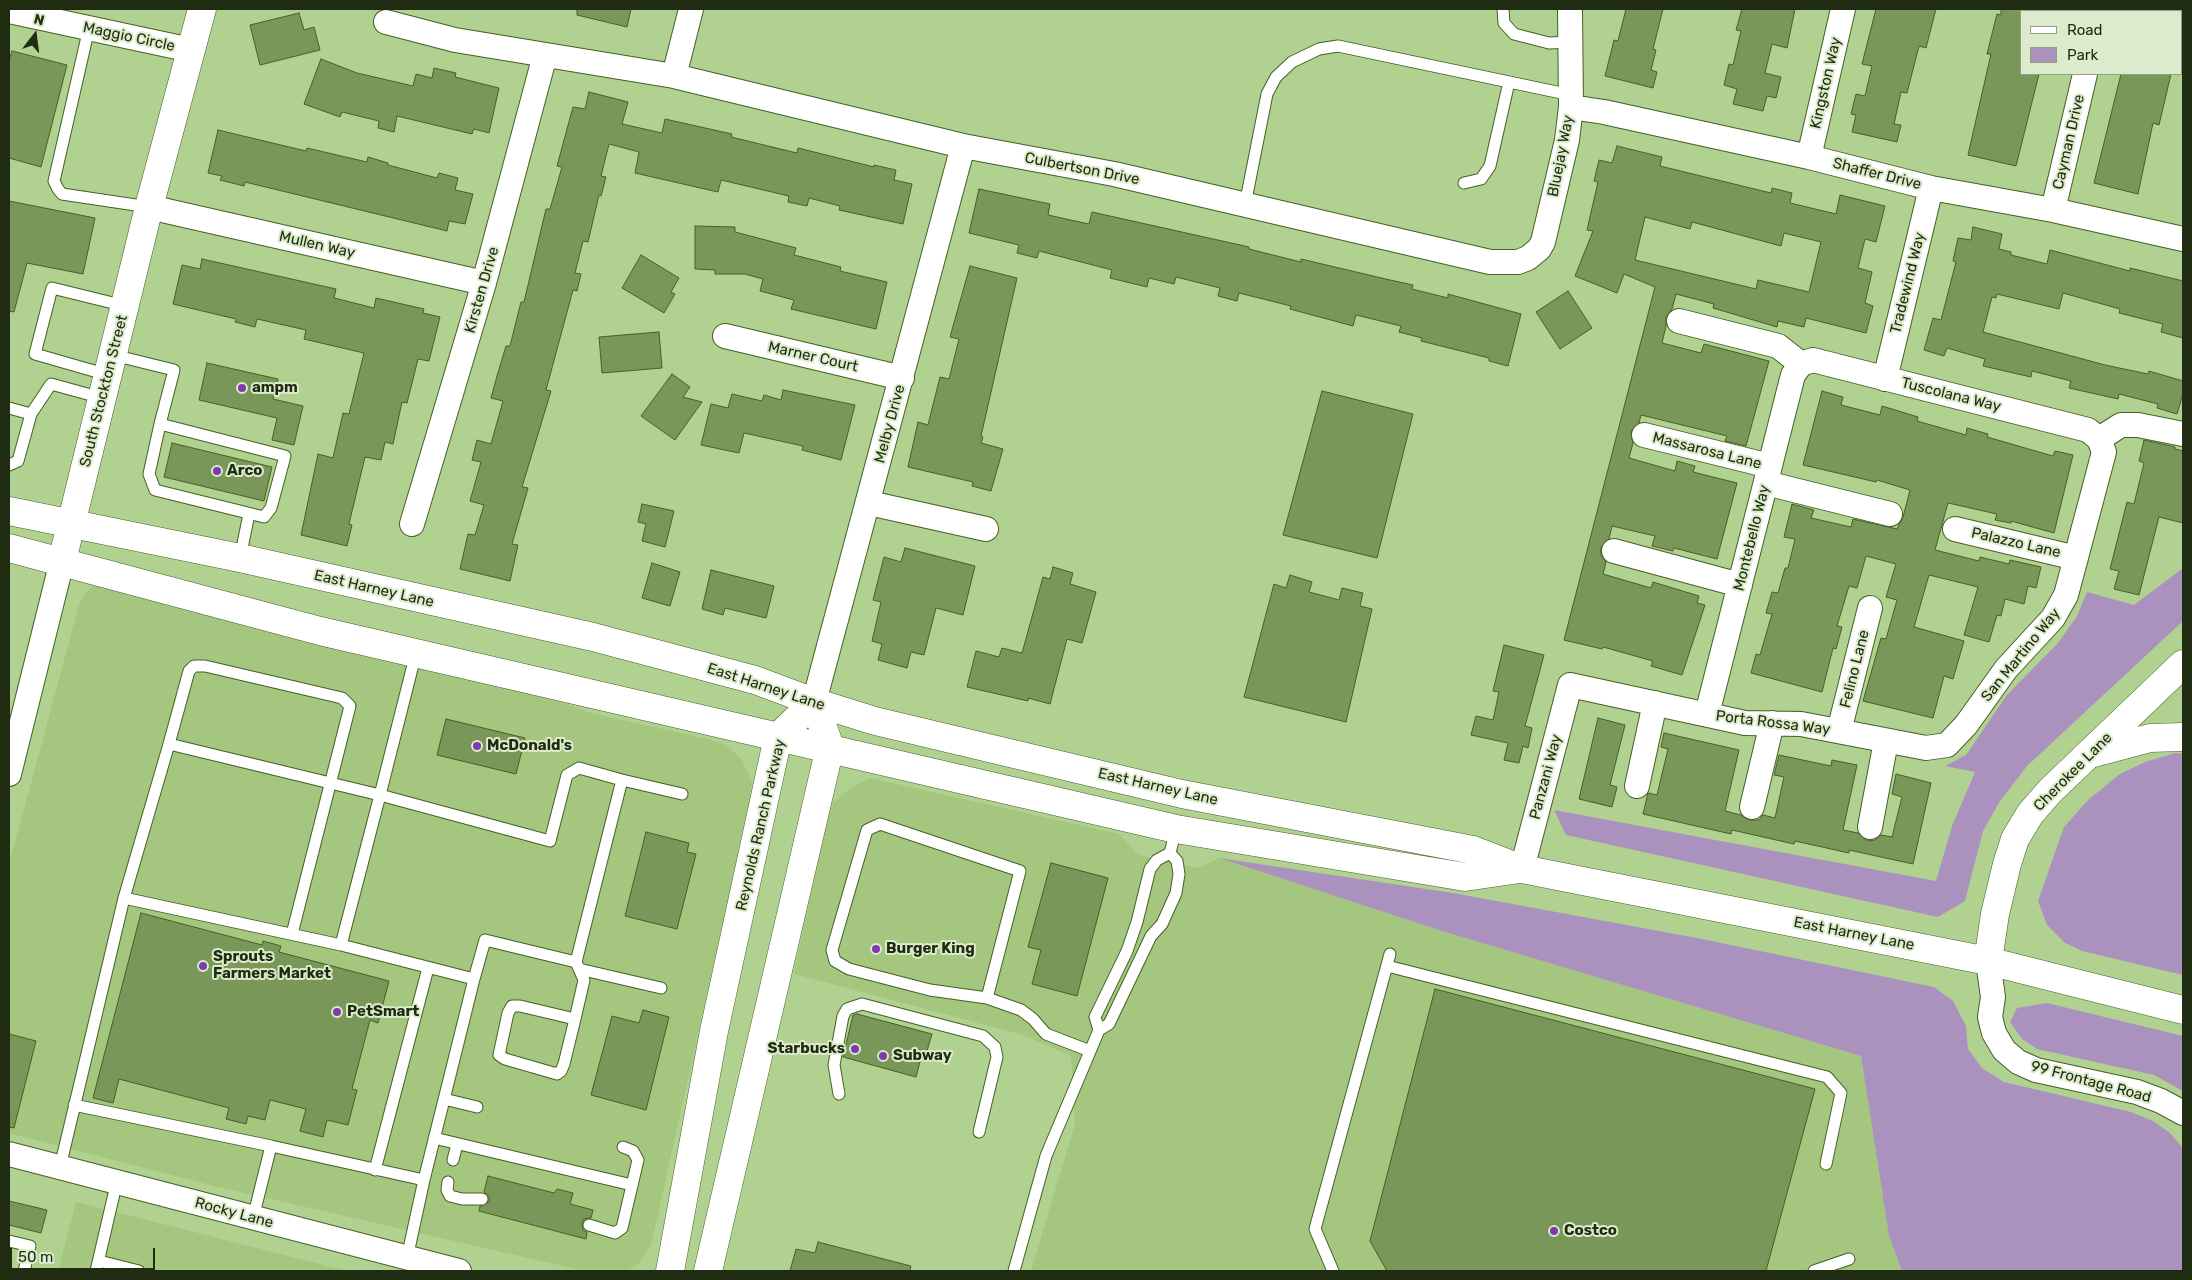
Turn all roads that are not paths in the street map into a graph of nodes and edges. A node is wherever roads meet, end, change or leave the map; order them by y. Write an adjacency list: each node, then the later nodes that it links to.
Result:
1 (202, 9): 10 (main road, South Stockton Street)
2 (691, 9): 13 (street)
3 (1503, 9): 9 (lane)
4 (1570, 9): 9 (street, Bluejay Way)
5 (1843, 9): 17 (street, Kingston Way)
6 (9, 11): 8 (street, Maggio Circle)
7 (386, 22): 11 (street, Culbertson Drive)
8 (89, 28): 10 (street, Maggio Circle); 21 (lane)
9 (1571, 42): 15 (street, Bluejay Way)
10 (191, 50): 21 (main road, South Stockton Street)
11 (545, 55): 13 (street, Culbertson Drive); 25 (street, Kirsten Drive)
12 (2085, 75): 22 (street, Cayman Drive)
13 (674, 76): 16 (street, Culbertson Drive)
14 (1509, 82): 15 (lane); 18 (lane); 20 (lane)
15 (1571, 101): 17 (street, Shaffer Drive); 24 (street, Bluejay Way)
16 (963, 146): 20 (street, Culbertson Drive); 31 (street, Melby Drive)
17 (1809, 157): 19 (street, Shaffer Drive)
18 (1464, 182)
19 (1931, 188): 22 (street, Shaffer Drive); 32 (street, Tradewind Way)
20 (1245, 205): 24 (street, Culbertson Drive)
21 (149, 207): 25 (street, Mullen Way); 26 (main road, South Stockton Street)
22 (2053, 210): 23 (street, Shaffer Drive)
23 (2183, 239)
24 (1490, 262)
25 (484, 283): 46 (street, Kirsten Drive)
26 (125, 306): 30 (main road, South Stockton Street); 30 (lane)
27 (1679, 321): 29 (street)
28 (725, 336): 31 (street, Marner Court)
29 (1801, 364): 32 (street, Tuscolana Way); 40 (street, Montebello Way)
30 (108, 376): 34 (lane); 35 (lane); 45 (main road, South Stockton Street)
31 (902, 378): 41 (street, Melby Drive)
32 (1885, 379): 38 (street, Tuscolana Way)
33 (9, 408): 34 (lane)
34 (30, 414): 39 (lane)
35 (160, 424): 43 (lane); 43 (lane)
36 (2183, 434): 38 (street)
37 (1644, 435): 40 (street, Massarosa Lane)
38 (2099, 439): 52 (street, San Martino Way)
39 (9, 465)
40 (1768, 475): 44 (street, Massarosa Lane); 54 (street, Montebello Way)
41 (869, 504): 47 (street); 59 (street, Melby Drive)
42 (9, 510): 45 (main road, East Harney Lane)
43 (249, 514): 51 (lane)
44 (1890, 514)
45 (71, 524): 51 (main road, East Harney Lane); 53 (main road, South Stockton Street)
46 (412, 524)
47 (986, 529)
48 (1955, 529): 52 (street, Palazzo Lane)
49 (9, 548): 53 (main road, East Harney Lane)
50 (1614, 551): 54 (street)
51 (240, 558): 59 (main road, East Harney Lane)
52 (2076, 558): 68 (street, San Martino Way)
53 (62, 561): 56 (main road, East Harney Lane); 71 (street, South Stockton Street)
54 (1740, 584): 61 (street, Montebello Way)
55 (1870, 608): 63 (street, Felino Lane)
56 (416, 653): 64 (main road, East Harney Lane); 76 (lane)
57 (2183, 664): 70 (main road, Cherokee Lane)
58 (1570, 685): 60 (street, Porta Rossa Way); 80 (street, Panzani Way)
59 (814, 702): 64 (main road, Reynolds Ranch Parkway); 69 (main road); 80 (main road, East Harney Lane)
60 (1655, 703): 61 (street, Porta Rossa Way); 74 (street)
61 (1707, 714): 62 (street, Porta Rossa Way)
62 (1772, 723): 63 (street, Porta Rossa Way); 77 (street)
63 (1840, 731): 66 (street, Porta Rossa Way)
64 (778, 737): 69 (main road, East Harney Lane); 124 (main road, Reynolds Ranch Parkway)
65 (2183, 737): 70 (main road)
66 (1886, 741): 68 (street, Porta Rossa Way); 78 (street)
67 (169, 744): 73 (lane); 73 (lane); 81 (lane)
68 (1947, 745)
69 (830, 748): 79 (main road, East Harney Lane); 125 (main road)
70 (2090, 754): 84 (main road, Cherokee Lane)
71 (9, 774)
72 (622, 780): 75 (lane); 76 (lane); 85 (lane)
73 (331, 784): 76 (lane); 82 (lane)
74 (1637, 786)
75 (682, 794)
76 (380, 795): 83 (lane)
77 (1752, 807)
78 (1870, 827)
79 (1173, 841): 80 (main road, East Harney Lane); 92 (lane); 92 (lane)
80 (1522, 869): 84 (main road, East Harney Lane)
81 (124, 898): 82 (lane); 96 (lane)
82 (292, 934): 83 (lane)
83 (341, 945): 86 (lane)
84 (1988, 961): 90 (main road, East Harney Lane); 98 (street, 99 Frontage Road)
85 (577, 965): 87 (lane); 88 (lane); 91 (lane)
86 (428, 968): 87 (lane); 108 (lane)
87 (474, 979): 95 (lane)
88 (661, 988)
89 (987, 998): 89 (lane); 93 (lane)
90 (2183, 1010)
91 (575, 1019): 91 (lane)
92 (1099, 1030): 93 (lane)
93 (1090, 1051): 126 (lane)
94 (839, 1094): 99 (lane)
95 (444, 1098): 97 (lane); 100 (lane)
96 (74, 1105): 102 (lane); 107 (lane)
97 (477, 1107)
98 (2183, 1114)
99 (979, 1132)
100 (434, 1138): 101 (lane); 109 (lane)
101 (457, 1144): 105 (lane); 112 (lane)
102 (271, 1146): 108 (lane); 114 (lane)
103 (623, 1146): 112 (lane)
104 (9, 1154): 107 (street, Rocky Lane)
105 (453, 1160)
106 (1826, 1164): 127 (lane)
107 (60, 1167): 110 (street, Rocky Lane)
108 (375, 1170): 109 (lane)
109 (424, 1180): 117 (lane)
110 (117, 1181): 114 (street, Rocky Lane); 119 (lane)
111 (448, 1182): 113 (lane)
112 (632, 1185): 115 (lane)
113 (482, 1199)
114 (253, 1218): 117 (street, Rocky Lane)
115 (589, 1225)
116 (9, 1241): 121 (lane)
117 (407, 1258): 120 (street, Rocky Lane)
118 (1849, 1259): 128 (lane)
119 (98, 1266): 122 (lane)
120 (435, 1268): 123 (street, Rocky Lane)
121 (24, 1271)
122 (139, 1271)
123 (458, 1271)
124 (670, 1271)
125 (708, 1271)
126 (1014, 1271)
127 (1333, 1271)
128 (1814, 1271)

